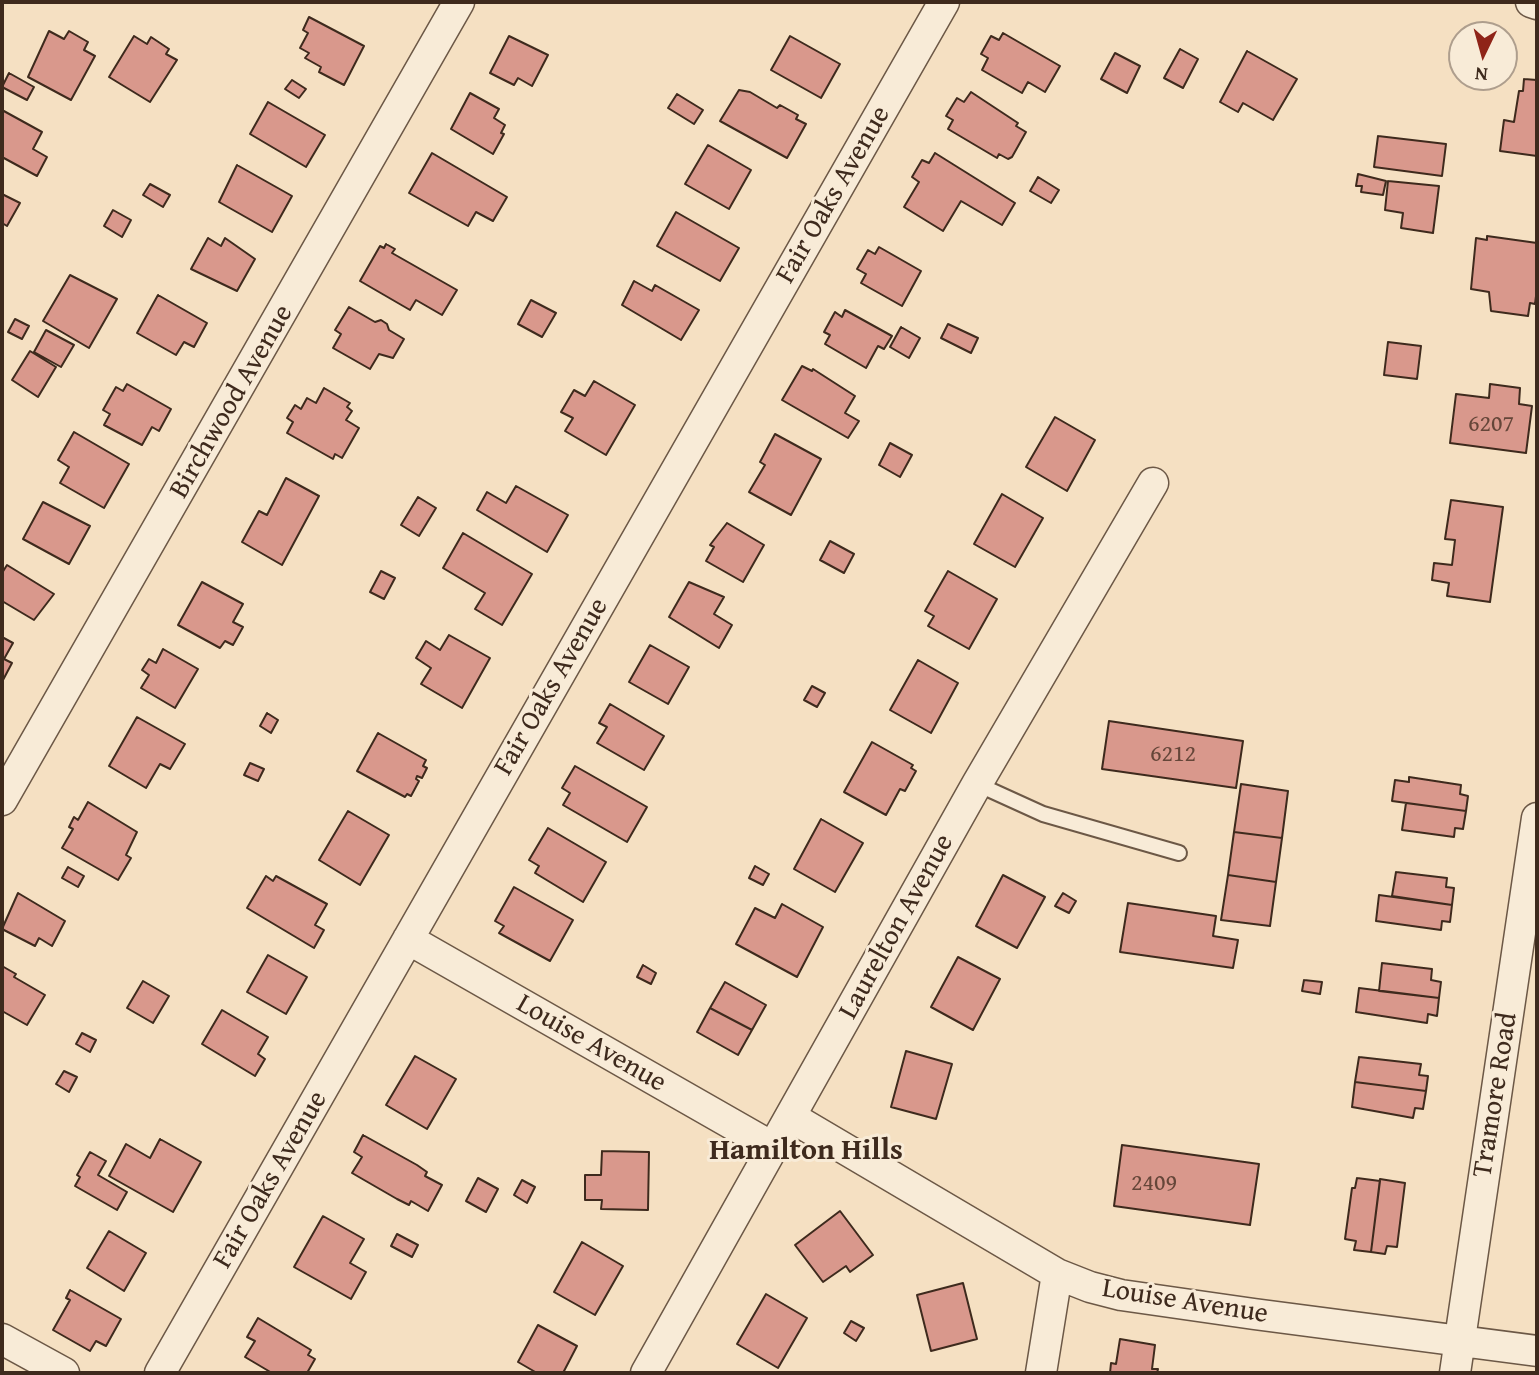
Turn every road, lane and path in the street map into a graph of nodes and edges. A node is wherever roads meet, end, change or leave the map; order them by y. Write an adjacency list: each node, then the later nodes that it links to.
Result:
1 (459, 2): 7 (street, Birchwood Avenue)
2 (944, 2): 10 (street, Fair Oaks Avenue)
3 (1531, 2): 4 (street)
4 (1537, 4)
5 (1153, 483): 6 (street, Laurelton Avenue)
6 (977, 784): 9 (lane); 11 (street, Laurelton Avenue)
7 (2, 800)
8 (1537, 818): 15 (street, Tramore Road)
9 (1179, 853)
10 (408, 939): 12 (street, Louise Avenue); 18 (street, Fair Oaks Avenue)
11 (791, 1117): 12 (street, Laurelton Avenue); 13 (street, Louise Avenue)
12 (774, 1148): 19 (street, Laurelton Avenue)
13 (1057, 1274): 15 (street, Louise Avenue); 20 (street)
14 (2, 1339): 17 (street)
15 (1460, 1340): 16 (street, Louise Avenue); 21 (street, Tramore Road)
16 (1537, 1351)
17 (64, 1373)
18 (160, 1373)
19 (646, 1373)
20 (1041, 1373)
21 (1455, 1373)

